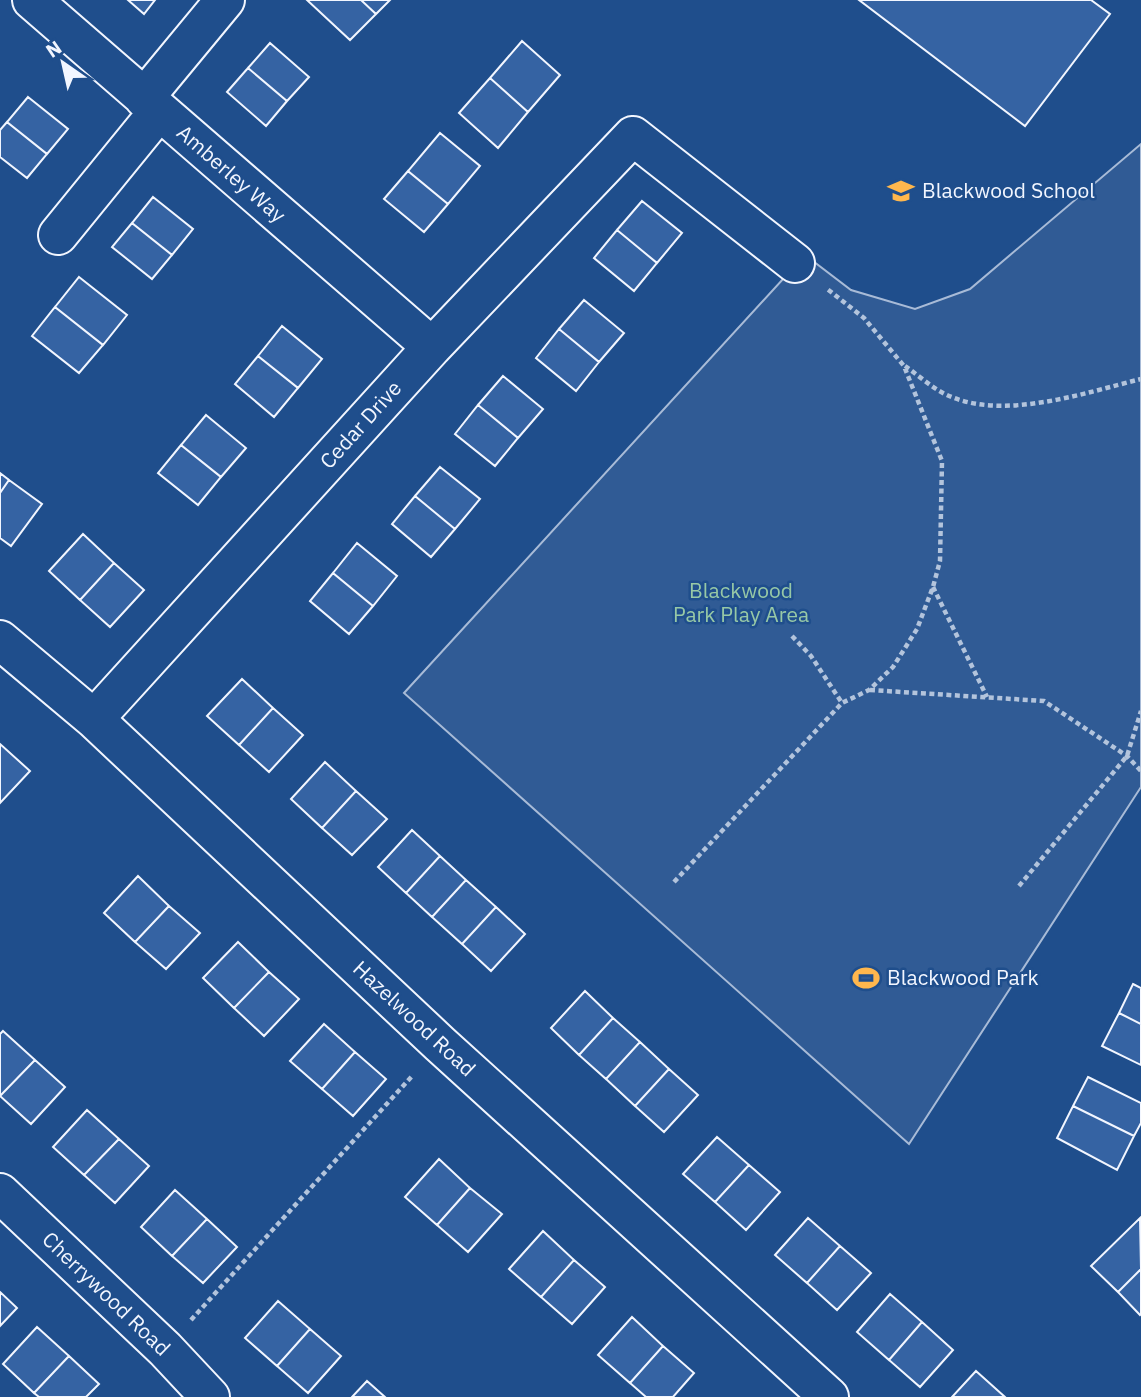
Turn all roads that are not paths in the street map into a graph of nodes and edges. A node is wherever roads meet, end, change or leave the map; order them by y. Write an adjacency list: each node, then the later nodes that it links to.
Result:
1 (32, 0): 3 (street, Amberley Way)
2 (225, 0): 3 (street)
3 (152, 104): 4 (street); 6 (street, Amberley Way)
4 (58, 235)
5 (795, 263): 6 (street, Cedar Drive)
6 (432, 347): 8 (street, Cedar Drive)
7 (0, 640): 8 (street, Hazelwood Road)
8 (94, 719): 11 (street, Hazelwood Road)
9 (0, 1193): 10 (street, Cherrywood Road)
10 (195, 1392)
11 (829, 1397)

